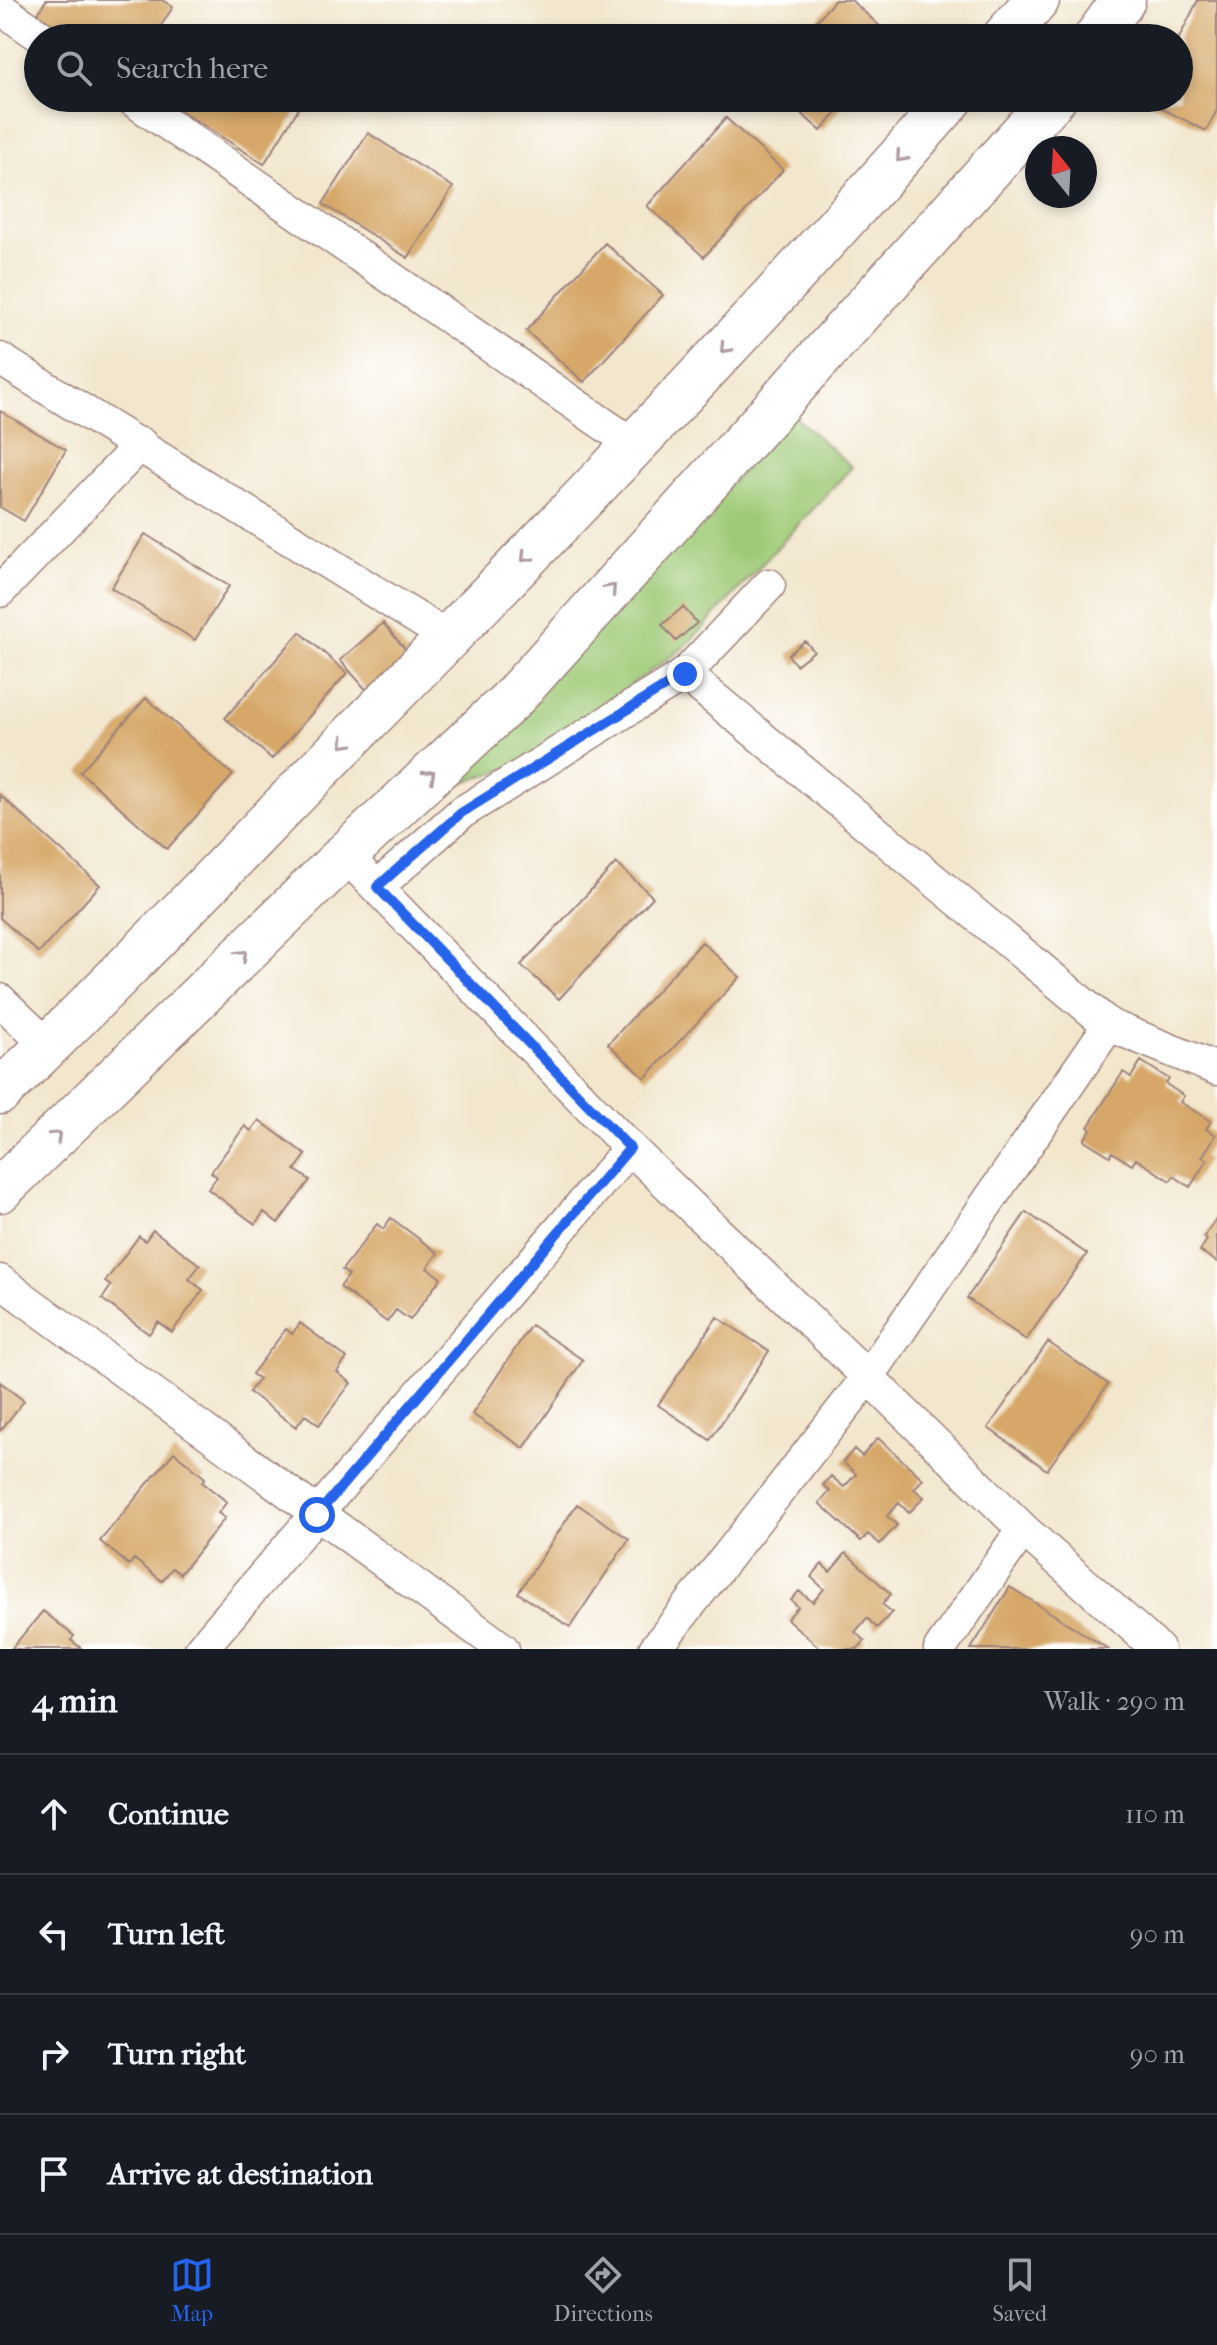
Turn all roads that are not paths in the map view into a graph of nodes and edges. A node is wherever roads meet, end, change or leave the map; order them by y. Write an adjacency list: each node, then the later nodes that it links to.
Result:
1 (1037, 0): 4 (main road)
2 (1123, 0): 5 (main road)
3 (0, 8): 6 (street)
4 (1016, 24)
5 (1106, 24)
6 (24, 25)
7 (150, 112): 12 (street)
8 (940, 112): 12 (main road, one-way to 12)
9 (1041, 112): 17 (main road, one-way to 9)
10 (0, 359): 11 (street)
11 (141, 444): 14 (street); 15 (street)
12 (634, 445): 15 (main road, one-way to 15)
13 (769, 585): 16 (street)
14 (0, 591)
15 (449, 638): 21 (main road, one-way to 21)
16 (685, 674): 18 (street); 20 (street)
17 (345, 855): 18 (street); 25 (main road, one-way to 17)
18 (377, 887): 24 (street)
19 (0, 1000): 21 (street)
20 (1109, 1025): 22 (street); 27 (street)
21 (48, 1046): 23 (main road)
22 (1217, 1069)
23 (0, 1092)
24 (630, 1148): 27 (street); 28 (street)
25 (0, 1190)
26 (0, 1281): 28 (street)
27 (868, 1377): 29 (street); 32 (street)
28 (317, 1515): 30 (street); 31 (street)
29 (1023, 1529): 33 (street); 34 (street)
30 (201, 1649)
31 (503, 1649)
32 (655, 1649)
33 (940, 1649)
34 (1158, 1649)

